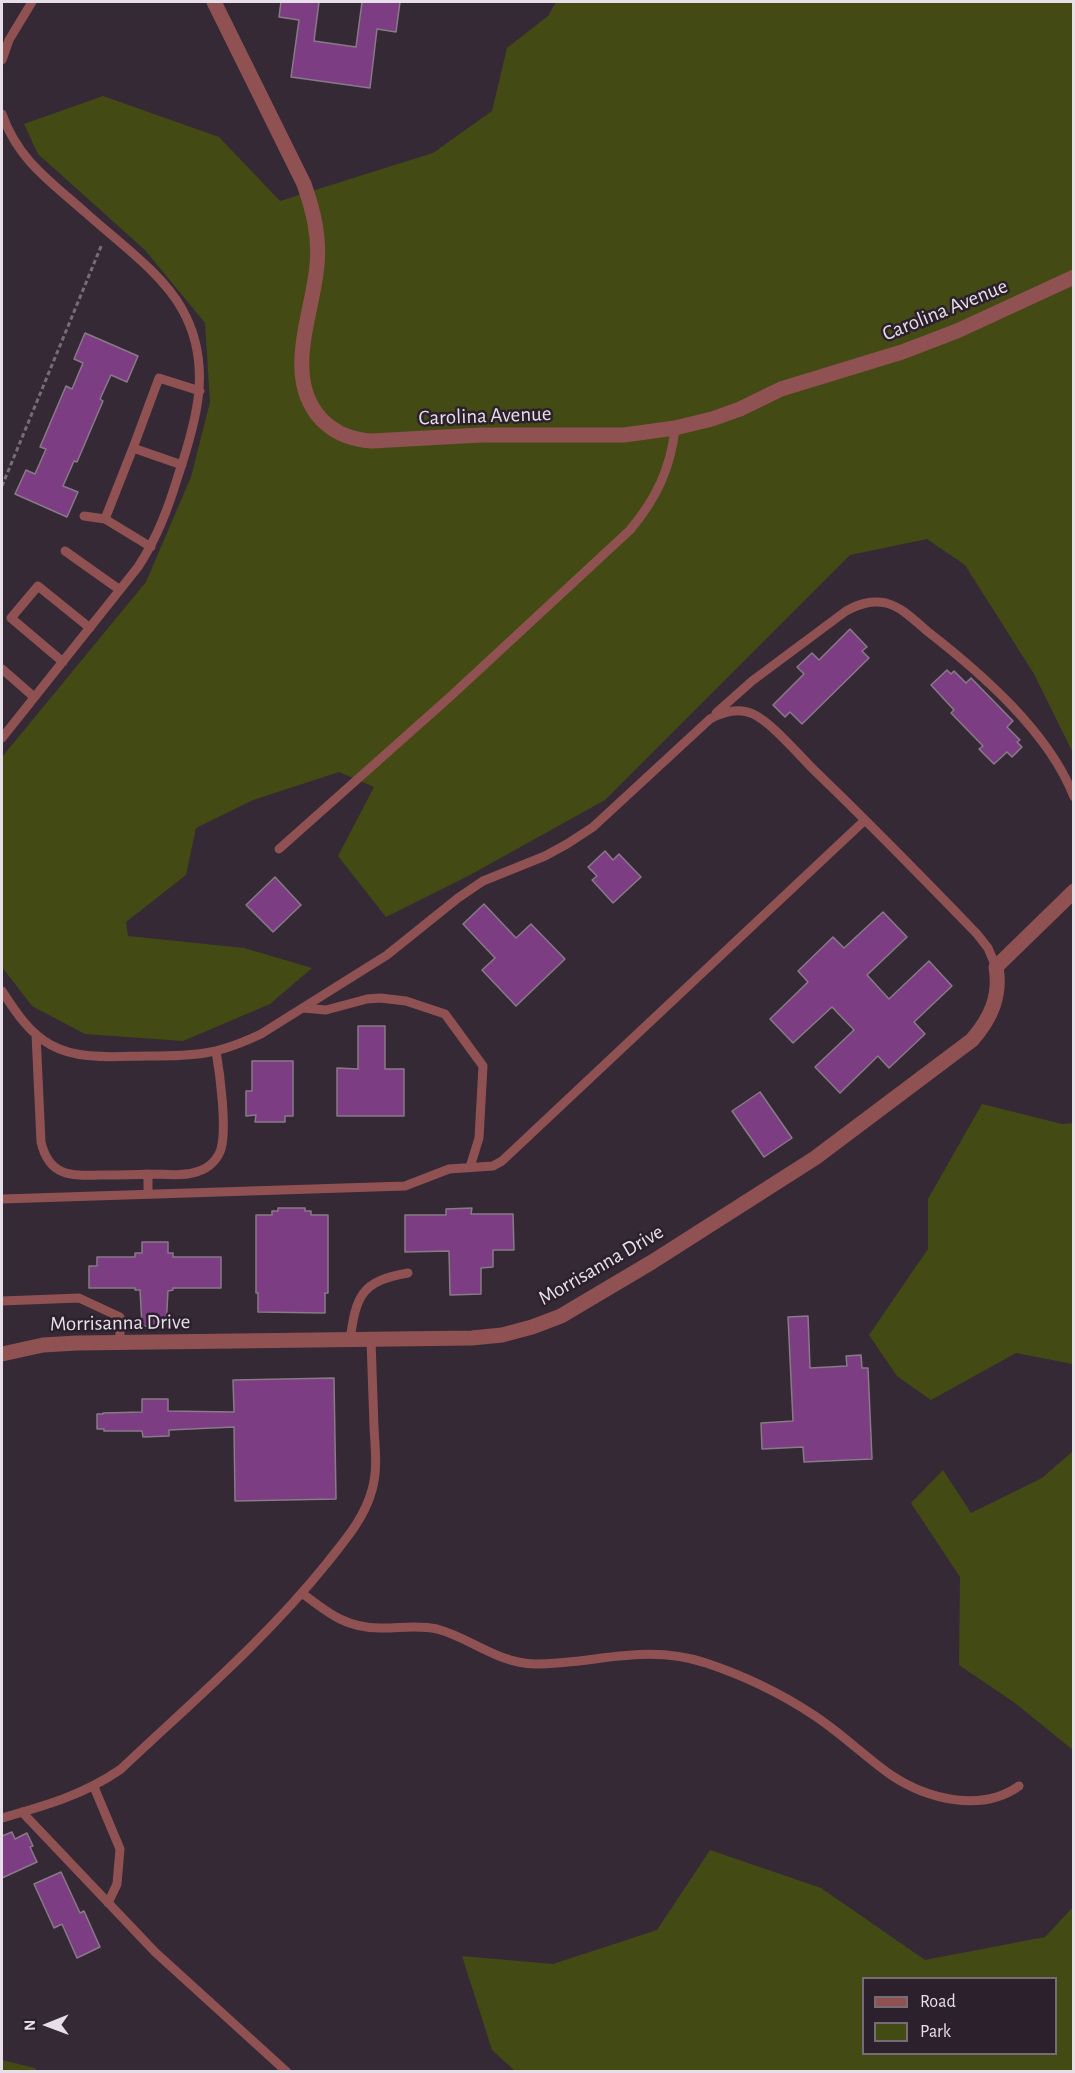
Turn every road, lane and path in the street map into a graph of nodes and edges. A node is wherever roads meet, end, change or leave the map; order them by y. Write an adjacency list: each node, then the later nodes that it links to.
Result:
1 (32, 2): 3 (lane)
2 (214, 2): 8 (street, Carolina Avenue)
3 (2, 60)
4 (2, 114): 5 (lane)
5 (107, 232): 7 (lane); 11 (path)
6 (1074, 277): 8 (street, Carolina Avenue)
7 (200, 391): 9 (lane); 10 (lane)
8 (675, 428): 25 (lane)
9 (133, 448): 10 (lane); 13 (lane)
10 (182, 465): 14 (lane)
11 (2, 486)
12 (84, 516): 13 (lane)
13 (105, 519): 14 (lane)
14 (151, 547): 16 (lane)
15 (65, 550): 16 (lane)
16 (120, 590): 17 (lane)
17 (90, 628): 18 (lane); 18 (lane)
18 (63, 662): 20 (lane)
19 (2, 669): 20 (lane)
20 (34, 697): 22 (lane)
21 (710, 719): 23 (lane); 24 (lane); 29 (lane)
22 (2, 738)
23 (1074, 797)
24 (865, 820): 27 (lane); 32 (lane)
25 (279, 849)
26 (1074, 891): 27 (street)
27 (996, 967): 39 (street, Morrisanna Drive)
28 (2, 991): 30 (lane)
29 (302, 1008): 31 (lane); 32 (lane)
30 (36, 1034): 31 (lane); 33 (lane)
31 (216, 1051): 33 (lane)
32 (470, 1167): 34 (lane)
33 (148, 1174): 34 (lane)
34 (148, 1194): 35 (lane)
35 (2, 1199)
36 (408, 1273): 38 (lane)
37 (2, 1301): 40 (lane)
38 (350, 1340): 39 (street, Morrisanna Drive); 40 (street, Morrisanna Drive)
39 (371, 1340): 42 (lane)
40 (120, 1343): 41 (street, Morrisanna Drive)
41 (2, 1354)
42 (302, 1593): 43 (lane); 44 (lane)
43 (1019, 1786)
44 (94, 1787): 45 (lane); 47 (lane)
45 (22, 1812): 46 (lane); 47 (lane)
46 (2, 1818)
47 (108, 1903): 48 (lane)
48 (287, 2072)

